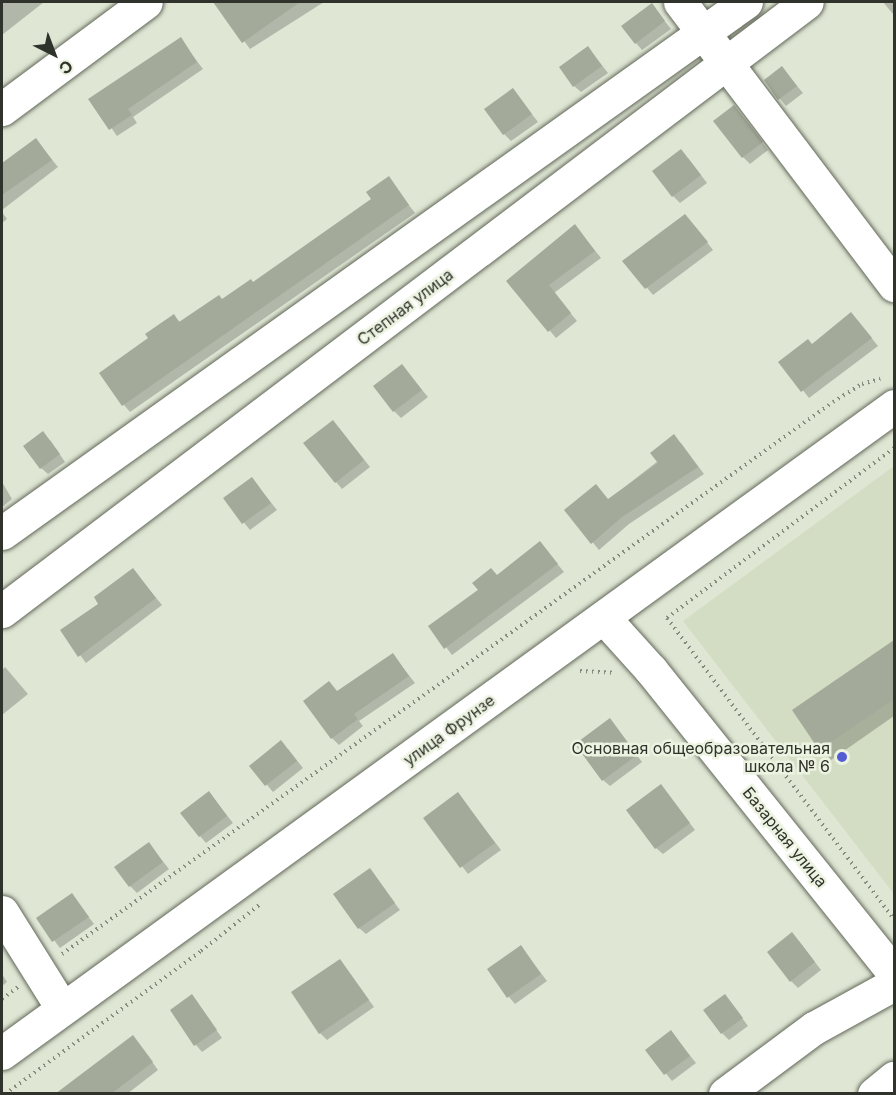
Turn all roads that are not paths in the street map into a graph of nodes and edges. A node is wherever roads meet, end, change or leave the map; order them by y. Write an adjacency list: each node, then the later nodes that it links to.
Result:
1 (146, 2): 7 (street)
2 (680, 2): 5 (street)
3 (746, 2): 5 (street)
4 (807, 2): 6 (street, Степная улица)
5 (701, 33): 6 (street); 10 (street)
6 (725, 65): 8 (street); 11 (street, Степная улица)
7 (2, 109)
8 (894, 285)
9 (892, 392): 12 (street, улица Фрунзе)
10 (2, 533)
11 (2, 611)
12 (605, 619): 14 (street, Базарная улица); 16 (street, улица Фрунзе)
13 (2, 912): 16 (street)
14 (894, 973)
15 (894, 984): 19 (street)
16 (62, 1008): 17 (street, улица Фрунзе)
17 (2, 1053)
18 (894, 1078): 20 (street)
19 (725, 1094)
20 (873, 1094)

